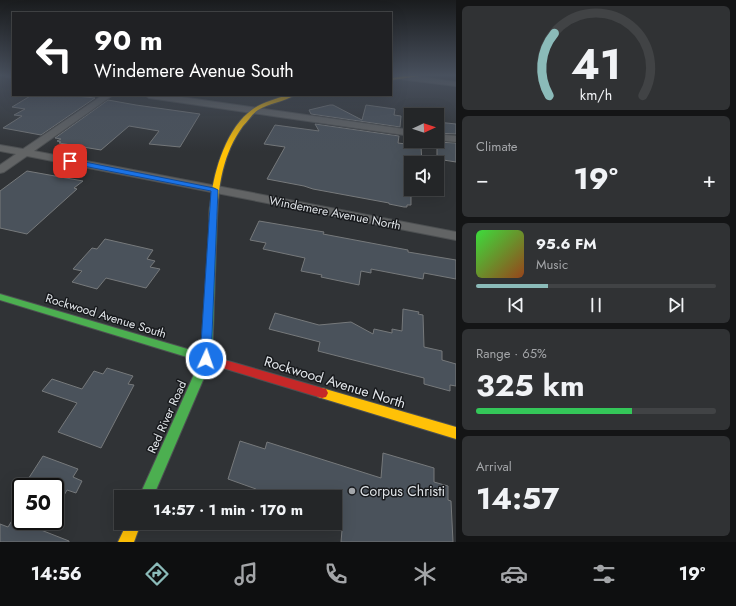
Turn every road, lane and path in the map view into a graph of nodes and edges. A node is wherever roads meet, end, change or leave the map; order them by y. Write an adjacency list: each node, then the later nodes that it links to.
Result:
1 (101, 100): 9 (street)
2 (187, 100): 4 (street)
3 (279, 100): 4 (main road, Red River Road)
4 (255, 110): 5 (street); 11 (main road, Red River Road)
5 (404, 132)
6 (444, 138): 7 (street)
7 (456, 139)
8 (0, 148): 9 (street, Windemere Avenue North)
9 (26, 152): 10 (street); 11 (street, Windemere Avenue North)
10 (0, 170)
11 (214, 190): 12 (street, Windemere Avenue North); 14 (main road, Red River Road)
12 (456, 236)
13 (0, 297): 14 (main road, Rockwood Avenue South)
14 (206, 359): 15 (main road, Rockwood Avenue North); 16 (main road, Red River Road)
15 (456, 433)
16 (149, 490)
17 (131, 530): 18 (main road)
18 (126, 542)

